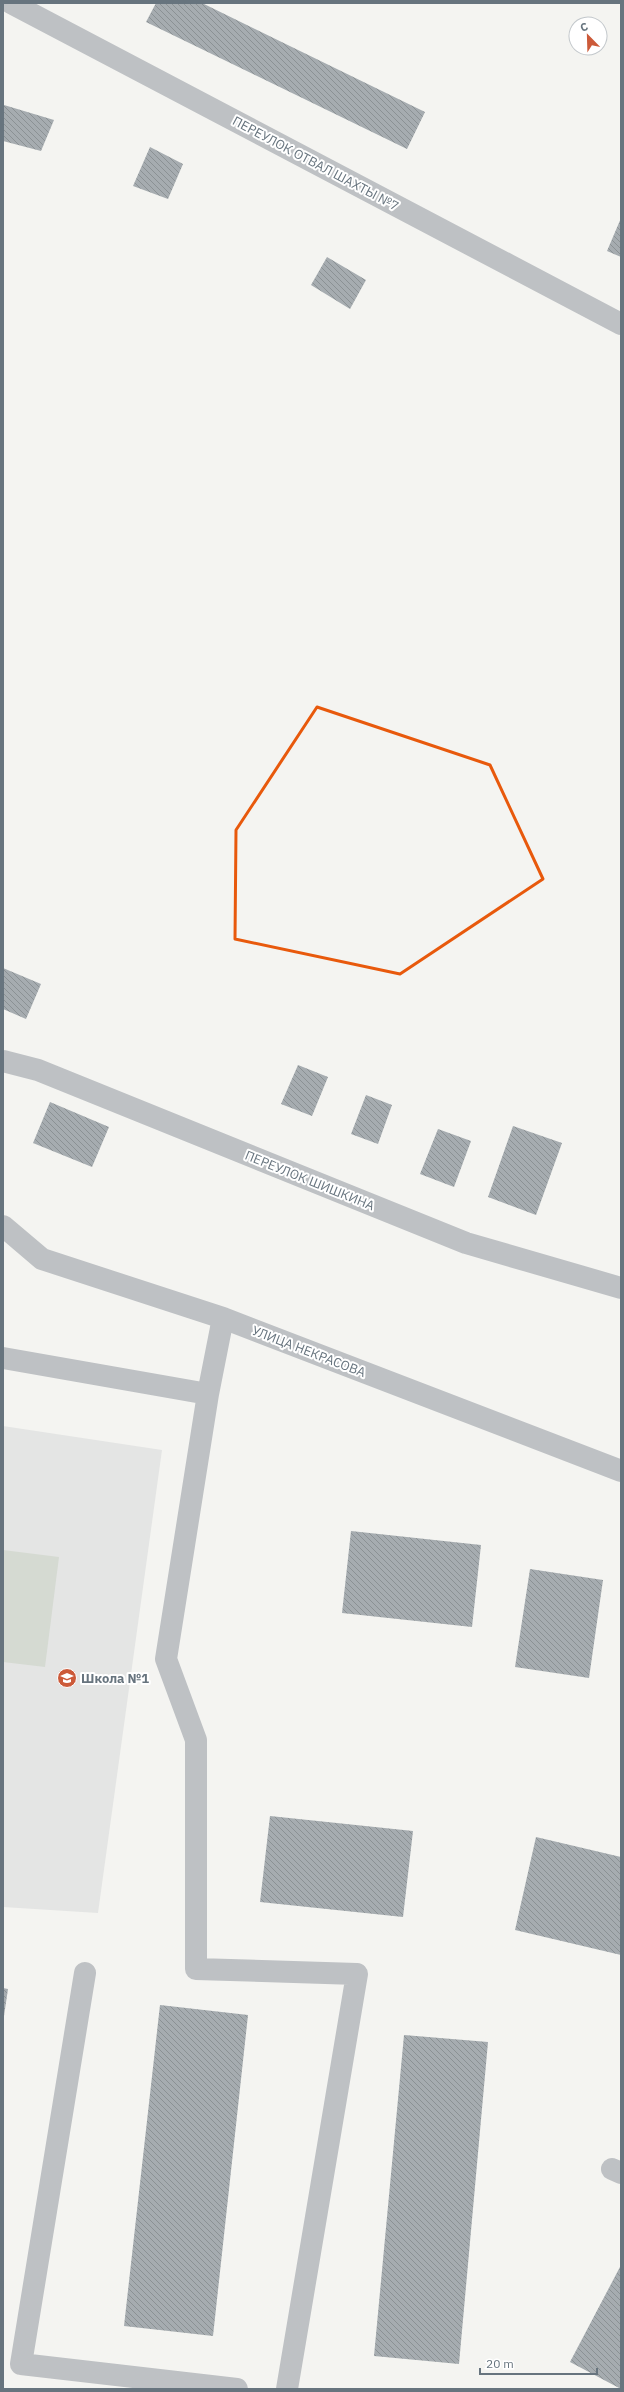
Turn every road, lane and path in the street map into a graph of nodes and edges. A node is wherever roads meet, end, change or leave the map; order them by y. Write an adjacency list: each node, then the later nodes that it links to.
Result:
1 (11, 3): 2 (street, ПЕРЕУЛОК ОТВАЛ ШАХТЫ №7)
2 (621, 324)
3 (3, 1061): 5 (street, ПЕРЕУЛОК ШИШКИНА)
4 (3, 1226): 6 (street, УЛИЦА НЕКРАСОВА)
5 (621, 1288)
6 (224, 1318): 8 (street); 9 (street, УЛИЦА НЕКРАСОВА)
7 (3, 1358): 8 (street)
8 (208, 1394): 12 (street)
9 (621, 1471)
10 (84, 1973): 11 (street)
11 (237, 2389)
12 (287, 2389)

